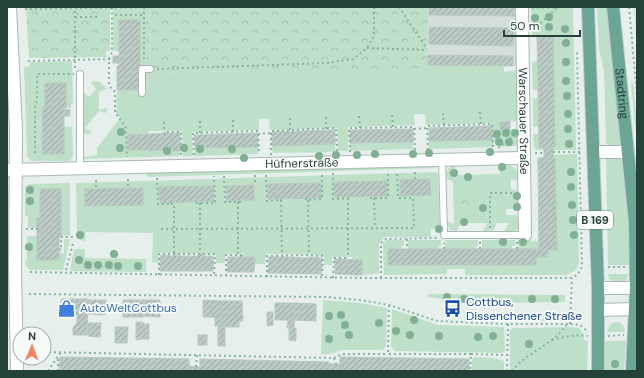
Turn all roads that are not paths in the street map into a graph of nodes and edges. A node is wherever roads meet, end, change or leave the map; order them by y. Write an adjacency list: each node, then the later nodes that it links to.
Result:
1 (10, 7): 13 (street)
2 (525, 7): 10 (street, Warschauer Straße)
3 (588, 7): 8 (main road, B 169)
4 (613, 7): 9 (main road, Stadtring)
5 (147, 69): 7 (lane)
6 (78, 74): 12 (lane)
7 (142, 93)
8 (593, 152): 9 (street); 16 (main road, B 169)
9 (628, 152): 15 (main road, Stadtring)
10 (528, 155): 11 (street, Hüfnerstraße); 14 (street, Warschauer Straße)
11 (442, 159): 12 (street, Hüfnerstraße); 14 (lane)
12 (80, 169): 13 (street, Hüfnerstraße)
13 (12, 170): 20 (street)
14 (525, 235)
15 (637, 267): 17 (main road, Stadtring)
16 (598, 288): 17 (street); 19 (main road, B 169)
17 (637, 288): 18 (main road, Stadtring)
18 (636, 309): 19 (street); 22 (main road, Stadtring)
19 (598, 310): 21 (main road, B 169)
20 (17, 371)
21 (598, 371)
22 (632, 371)

